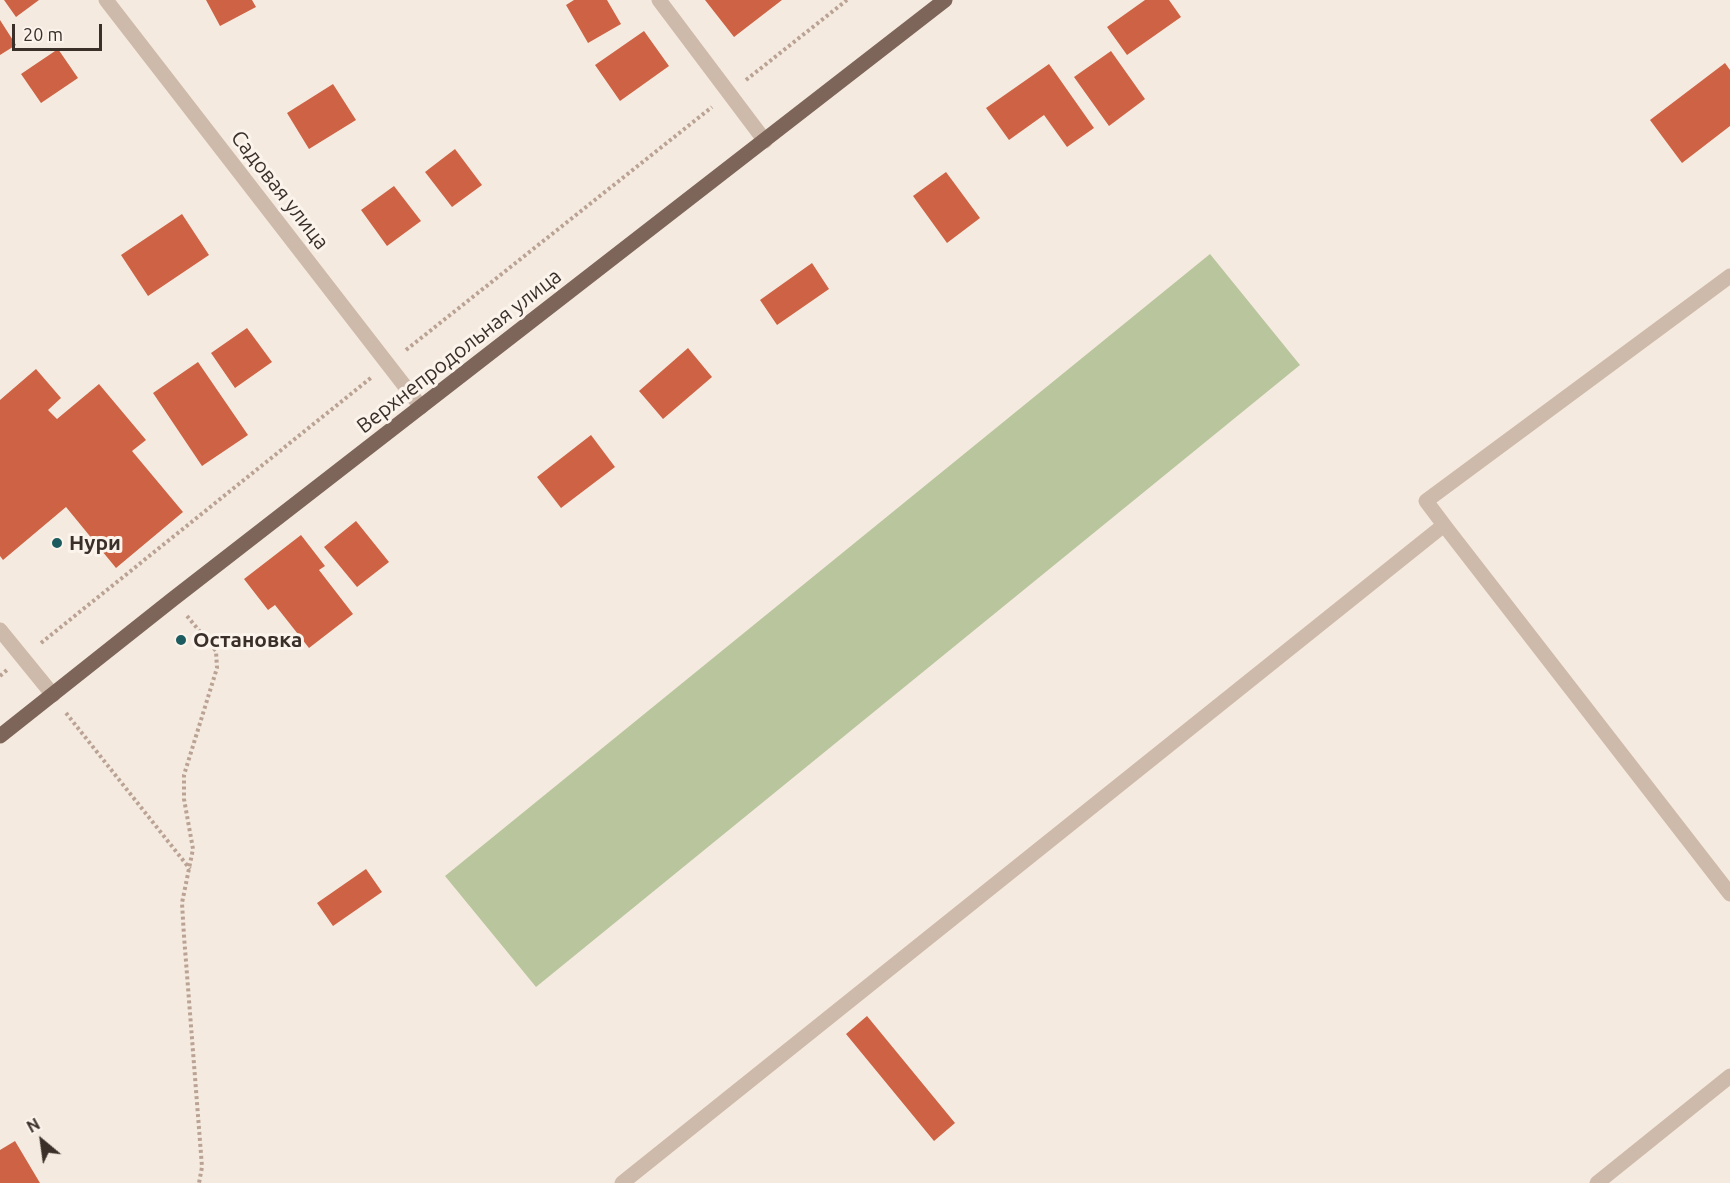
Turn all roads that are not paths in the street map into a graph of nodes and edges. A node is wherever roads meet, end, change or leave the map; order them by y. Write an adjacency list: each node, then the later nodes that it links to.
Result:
1 (106, 0): 6 (street, Садовая улица)
2 (658, 0): 4 (street)
3 (945, 0): 4 (main road, Верхнепродольная улица)
4 (765, 141): 6 (main road, Верхнепродольная улица)
5 (1730, 276): 7 (street)
6 (421, 406): 9 (main road, Верхнепродольная улица)
7 (1444, 525): 11 (street); 13 (street)
8 (0, 630): 9 (street)
9 (52, 696): 10 (main road, Верхнепродольная улица)
10 (0, 736)
11 (1730, 894)
12 (1730, 1076): 14 (street)
13 (622, 1183)
14 (1598, 1183)

